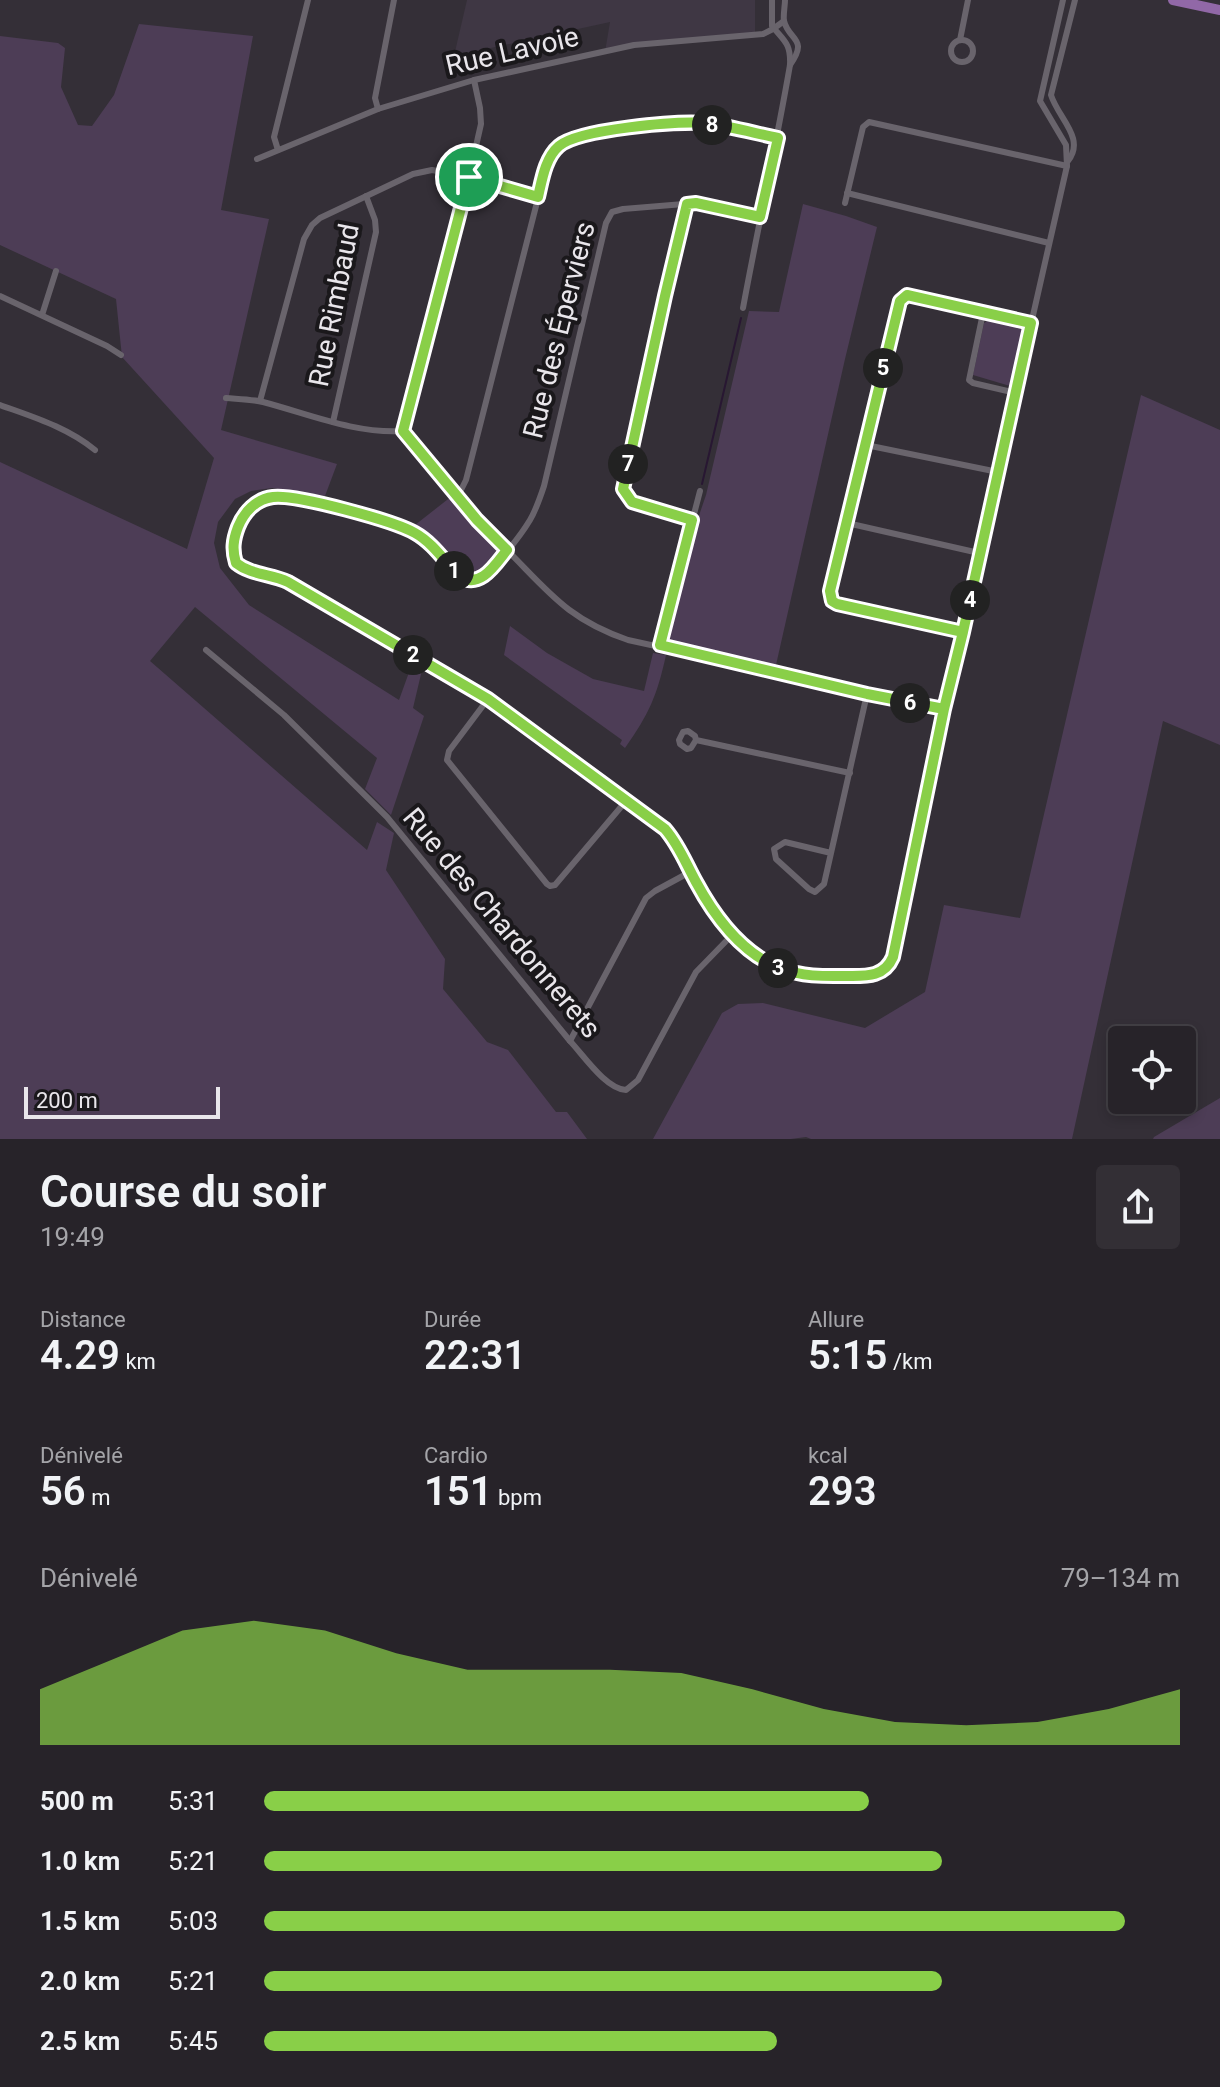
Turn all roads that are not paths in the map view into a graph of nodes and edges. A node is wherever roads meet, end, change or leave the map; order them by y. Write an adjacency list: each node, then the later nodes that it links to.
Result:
1 (308, 0): 19 (street)
2 (394, 0): 17 (street)
3 (772, 0): 11 (street)
4 (785, 0): 10 (street)
5 (968, 0): 12 (street)
6 (1063, 0): 15 (street)
7 (1075, 0): 16 (street)
8 (1173, 0): 9 (main road)
9 (1220, 10)
10 (784, 21): 11 (street, Rue Lavoie); 13 (street)
11 (773, 29): 13 (street); 14 (street, Rue Lavoie)
12 (960, 40)
13 (790, 65): 18 (street)
14 (474, 80): 17 (street, Rue Lavoie); 22 (street)
15 (1044, 83): 16 (street); 21 (street)
16 (1054, 85): 21 (street)
17 (378, 109): 19 (street, Rue Lavoie)
18 (778, 138): 25 (street); 28 (street)
19 (278, 150): 20 (street, Rue Lavoie)
20 (257, 159)
21 (1067, 164): 23 (street); 29 (street)
22 (469, 177): 24 (street); 25 (street); 42 (street)
23 (847, 193): 26 (street); 29 (street)
24 (366, 196): 39 (street); 41 (street, Rue Rimbaud)
25 (538, 197): 47 (street)
26 (845, 203)
27 (687, 204): 28 (street, Rue des Éperviers); 48 (street); 50 (street, Rue des Éperviers)
28 (760, 217): 32 (street)
29 (1049, 243): 35 (street)
30 (56, 271): 34 (street)
31 (0, 296): 34 (street)
32 (743, 308)
33 (983, 313): 35 (street); 37 (street); 43 (street)
34 (42, 315): 36 (street)
35 (1031, 323): 37 (street)
36 (121, 355)
37 (1016, 393): 45 (street)
38 (226, 398): 39 (street)
39 (260, 401): 41 (street)
40 (0, 405): 44 (street)
41 (333, 422): 42 (street)
42 (403, 431): 47 (street)
43 (866, 445): 45 (street); 49 (street)
44 (95, 450)
45 (998, 472): 51 (street)
46 (700, 491): 48 (street)
47 (458, 496): 50 (street)
48 (692, 520): 53 (street)
49 (847, 523): 51 (street); 52 (street)
50 (507, 550): 53 (street); 56 (street, Rue des Éperviers)
51 (979, 553): 52 (street)
52 (963, 632): 57 (street)
53 (660, 645): 55 (street)
54 (206, 650): 64 (street, Rue des Chardonnerets)
55 (867, 694): 57 (street); 59 (street)
56 (488, 699): 60 (street); 60 (street)
57 (944, 709): 63 (street)
58 (696, 740): 59 (street)
59 (850, 773): 61 (street)
60 (626, 801): 62 (street)
61 (831, 853): 61 (street)
62 (690, 872): 63 (street); 64 (street)
63 (733, 934): 64 (street, Rue des Chardonnerets)
64 (570, 1041)

